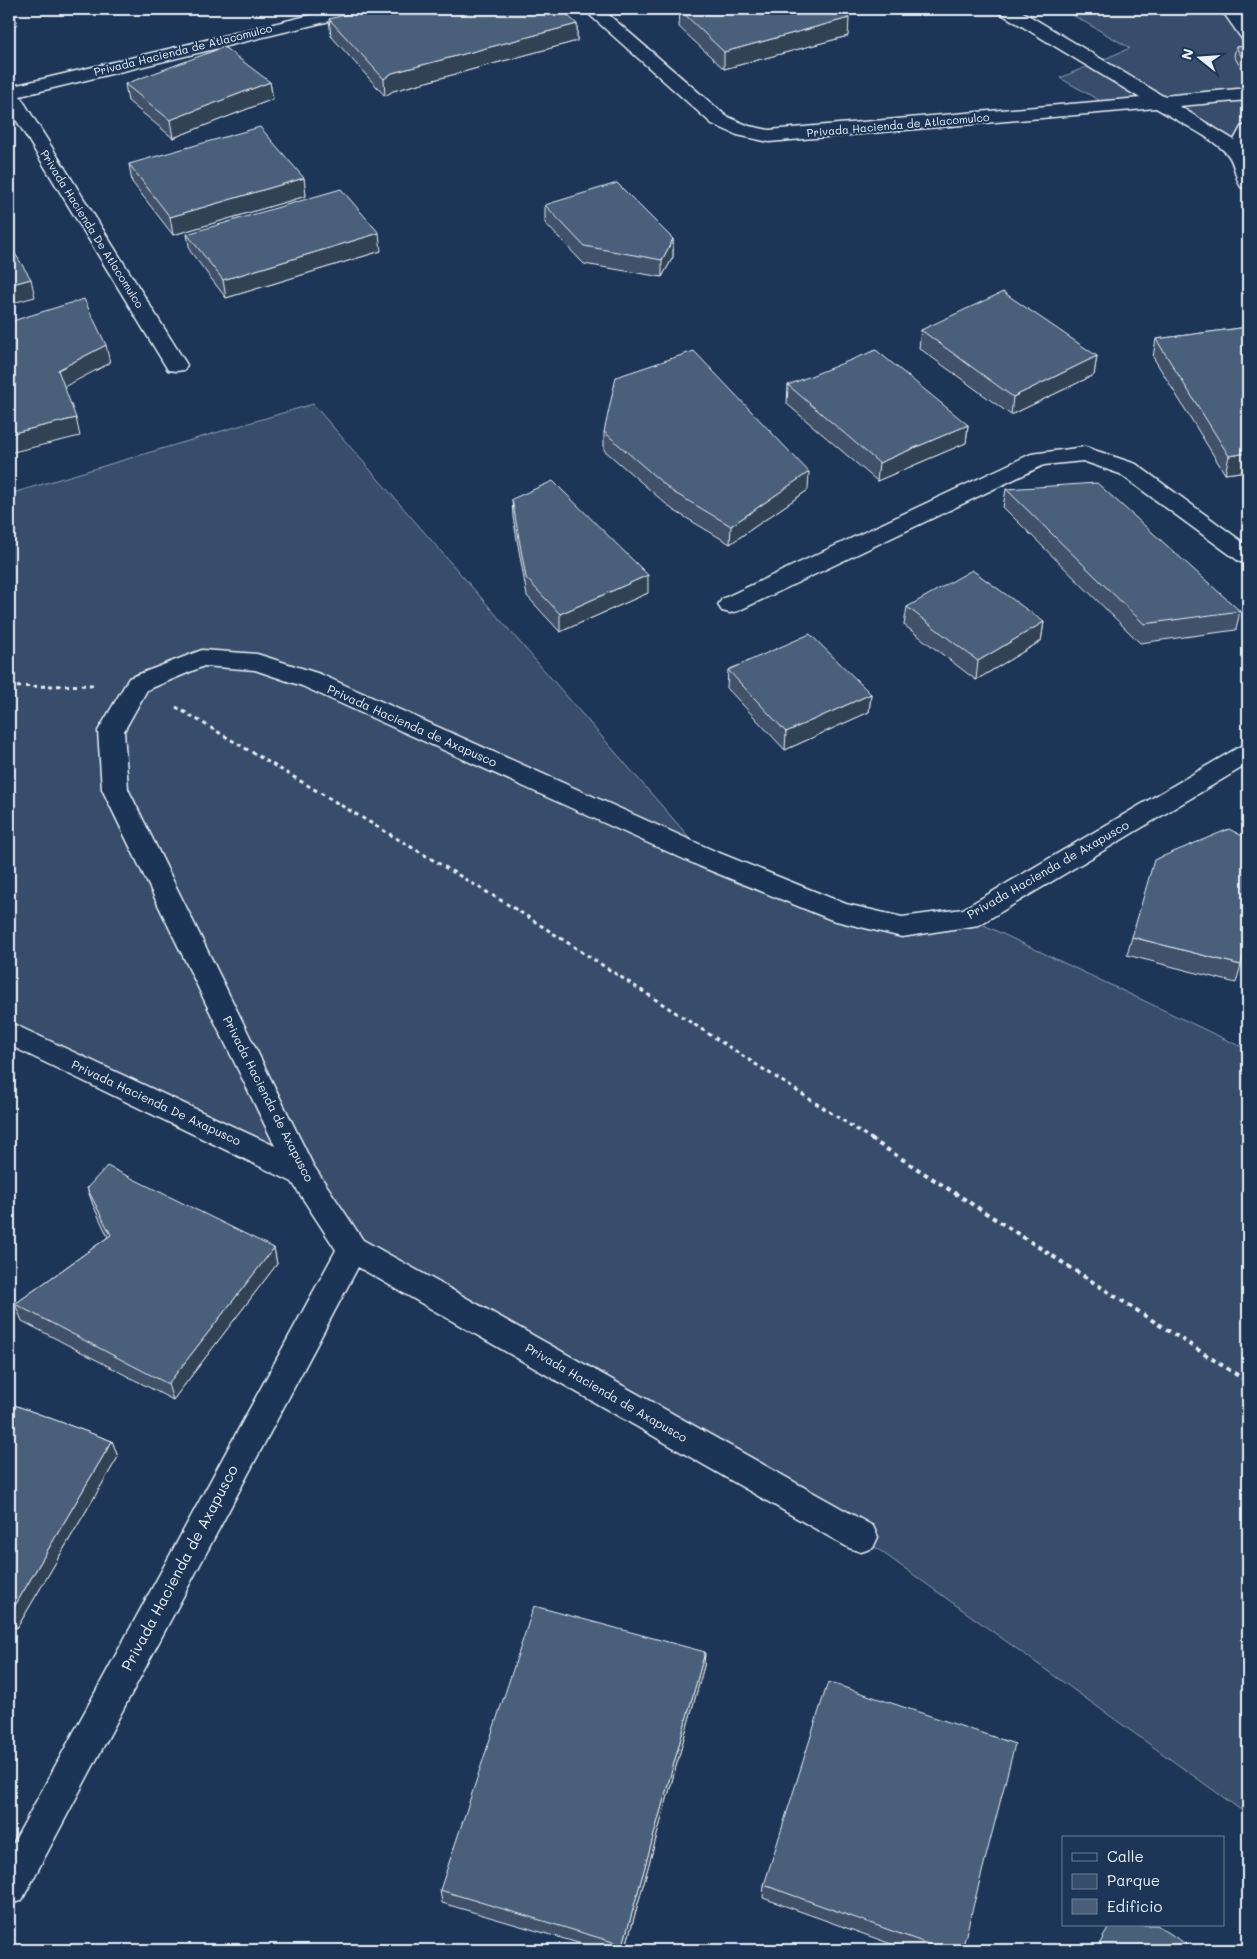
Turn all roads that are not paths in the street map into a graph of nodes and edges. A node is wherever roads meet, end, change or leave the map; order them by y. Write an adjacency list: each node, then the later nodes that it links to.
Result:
1 (357, 9): 6 (street, Privada Hacienda de Atlacomulco)
2 (592, 9): 8 (street, Privada Hacienda de Atlacomulco)
3 (1006, 9): 8 (street)
4 (1230, 9): 5 (street)
5 (1247, 35)
6 (9, 93): 12 (street, Privada Hacienda De Atlacomulco)
7 (1248, 94): 8 (street, Privada Hacienda de Atlacomulco)
8 (1162, 103): 10 (street)
9 (1248, 131): 10 (street)
10 (1237, 153): 11 (street)
11 (1248, 184)
12 (176, 365)
13 (1245, 549): 14 (street)
14 (730, 605)
15 (1248, 753): 17 (street, Privada Hacienda de Axapusco)
16 (9, 1033): 17 (street, Privada Hacienda De Axapusco)
17 (302, 1173): 18 (street, Privada Hacienda de Axapusco)
18 (352, 1249): 19 (street, Privada Hacienda de Axapusco); 20 (street, Privada Hacienda de Axapusco)
19 (861, 1537)
20 (9, 1887)

